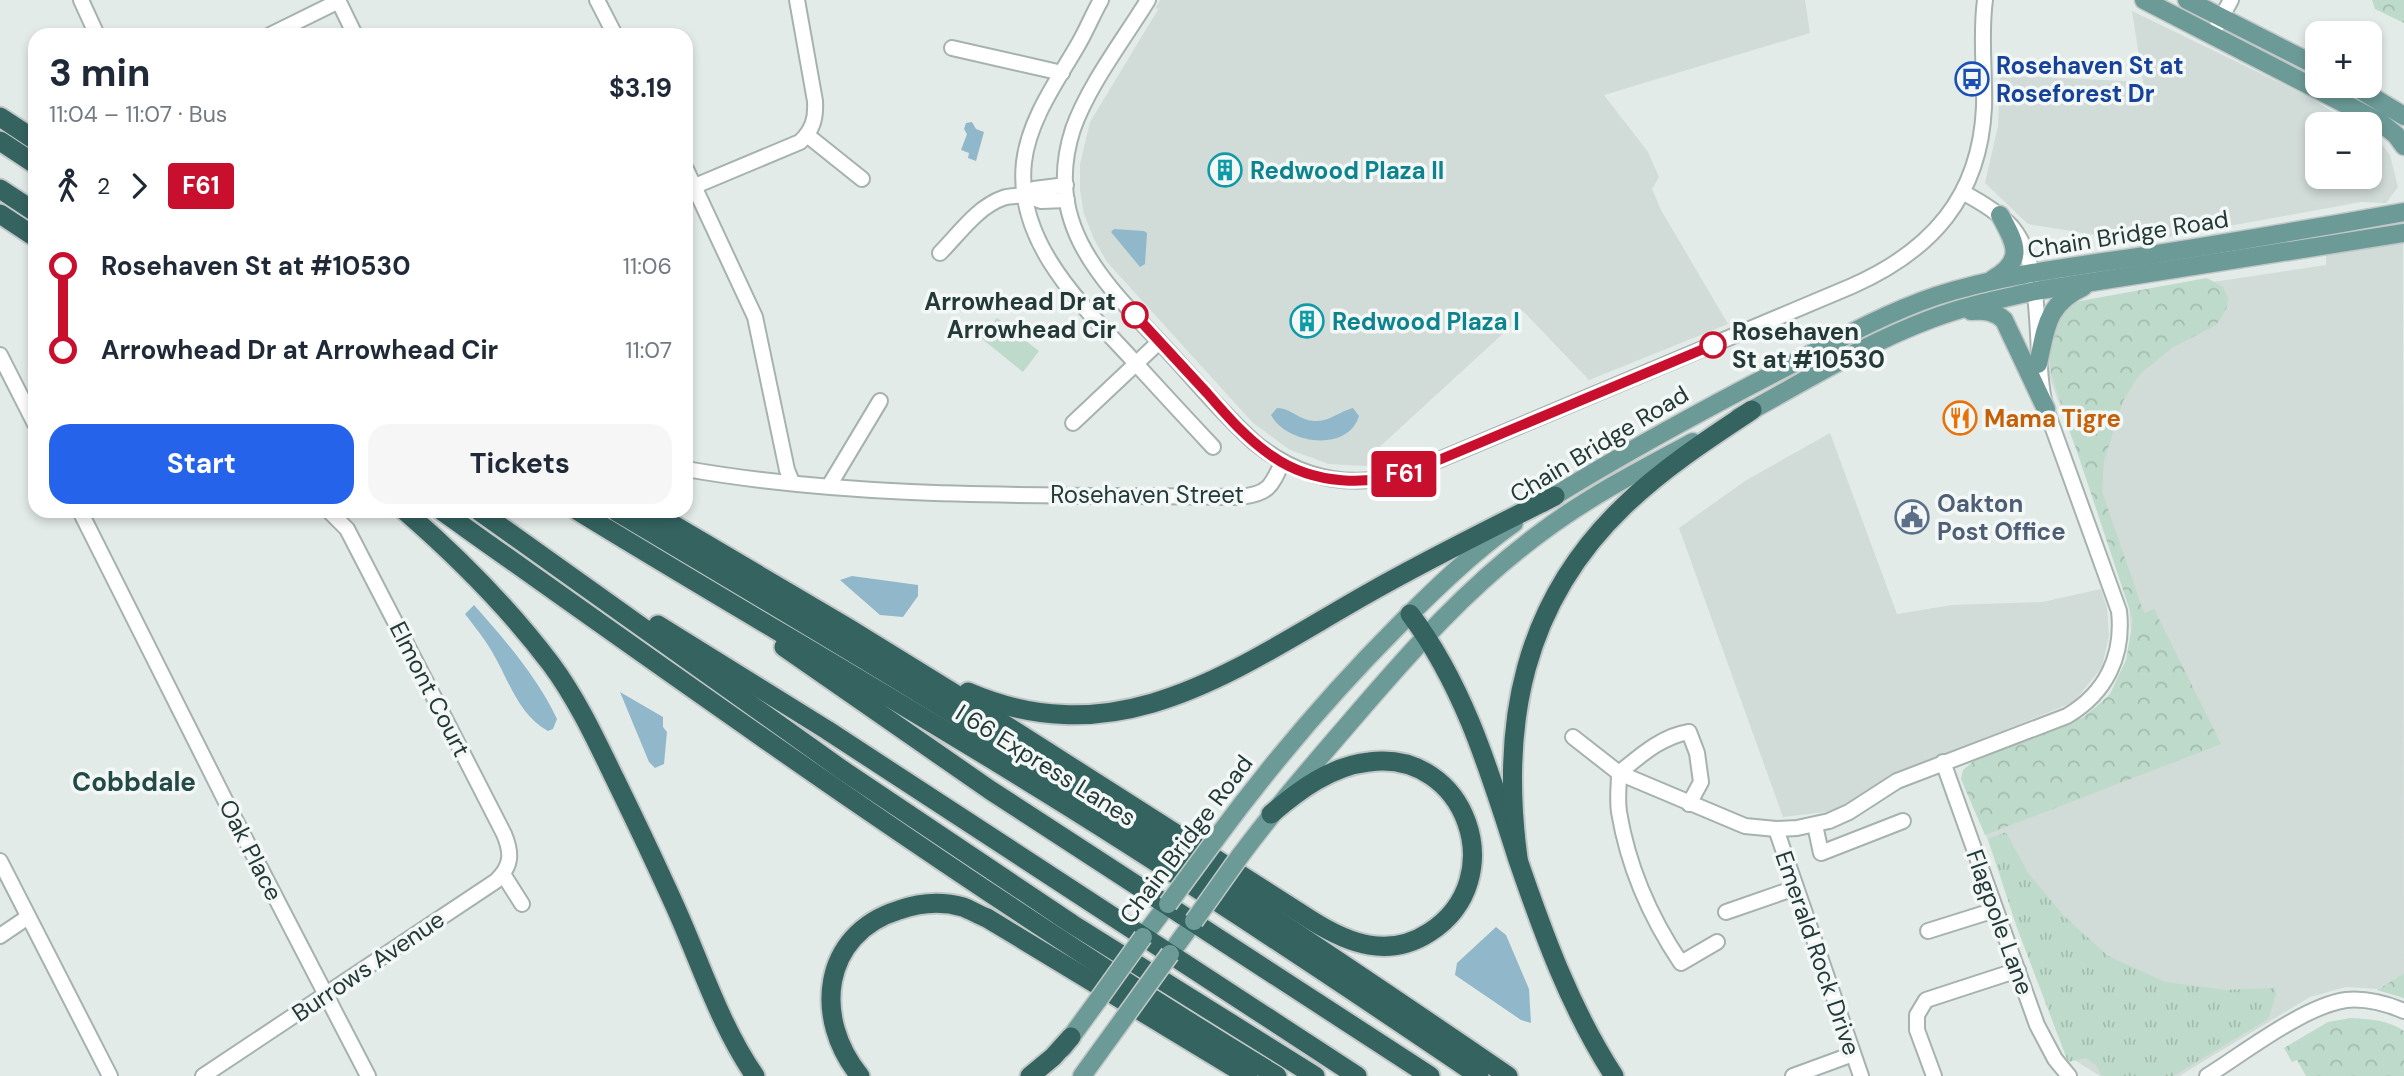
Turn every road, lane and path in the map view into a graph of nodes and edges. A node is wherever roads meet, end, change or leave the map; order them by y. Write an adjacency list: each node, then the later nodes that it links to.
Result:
1 (81, 0): 12 (street)
2 (338, 0): 13 (street); 14 (street)
3 (597, 0): 15 (street)
4 (797, 0): 24 (street)
5 (1148, 0): 30 (street)
6 (1985, 0): 33 (street)
7 (2144, 0): 16 (main road)
8 (2188, 0): 11 (main road)
9 (2231, 0): 11 (street)
10 (1097, 1): 19 (street)
11 (2221, 18): 16 (street); 18 (main road)
12 (94, 28)
13 (284, 28)
14 (352, 28)
15 (611, 28)
16 (2212, 35): 26 (main road)
17 (952, 48): 19 (street)
18 (2305, 60)
19 (1062, 73): 34 (street)
20 (2374, 98): 21 (main road)
21 (2404, 116)
22 (0, 117): 23 (highway)
23 (28, 135)
24 (807, 135): 28 (street); 31 (street)
25 (0, 141): 27 (highway)
26 (2404, 146)
27 (28, 159)
28 (862, 179)
29 (693, 182): 31 (street)
30 (1066, 185): 34 (street); 35 (street)
31 (695, 186): 59 (street)
32 (0, 190): 36 (highway)
33 (1964, 193): 39 (street); 57 (street)
34 (1025, 195): 35 (street); 42 (street); 49 (street)
35 (1067, 200): 47 (street)
36 (28, 208)
37 (2404, 212): 43 (main road, Chain Bridge Road)
38 (0, 214): 40 (highway)
39 (2000, 215): 43 (street); 44 (main road)
40 (28, 232)
41 (2404, 233): 45 (main road, Chain Bridge Road)
42 (940, 253)
43 (2034, 282): 44 (main road, Chain Bridge Road); 45 (main road, Chain Bridge Road); 46 (main road, Chain Bridge Road); 50 (street)
44 (1985, 283): 61 (main road, Chain Bridge Road)
45 (2089, 284): 50 (main road)
46 (1947, 313): 53 (main road, Chain Bridge Road); 54 (main road)
47 (1159, 342): 49 (street); 57 (street)
48 (0, 355): 52 (street)
49 (1136, 363): 55 (street); 56 (street)
50 (2039, 364): 54 (street)
51 (880, 401): 60 (street)
52 (28, 410)
53 (1752, 410): 74 (main road, Chain Bridge Road); 83 (highway)
54 (2046, 410): 76 (street)
55 (1073, 423)
56 (1213, 447)
57 (1282, 463): 60 (street, Rosehaven Street)
58 (693, 470): 59 (street, Rosehaven Street)
59 (792, 482): 60 (street, Rosehaven Street)
60 (830, 486)
61 (1555, 496): 72 (main road, Chain Bridge Road); 73 (highway)
62 (84, 518): 99 (street, Oak Place)
63 (336, 518): 85 (street, Elmont Court)
64 (413, 518): 106 (highway)
65 (452, 518): 112 (highway)
66 (489, 518): 70 (highway)
67 (589, 518): 71 (highway, I 66 Express Lanes)
68 (628, 518): 117 (highway)
69 (662, 518): 73 (highway)
70 (513, 536): 95 (highway); 113 (highway)
71 (683, 576): 88 (highway); 116 (highway, I 66 Express Lanes)
72 (1410, 614): 74 (highway); 88 (main road, Chain Bridge Road, bridge)
73 (848, 628): 79 (highway)
74 (1425, 635): 79 (main road, Chain Bridge Road); 83 (highway)
75 (1573, 737): 77 (street)
76 (1943, 762): 81 (street); 89 (street, Flagpole Lane)
77 (1619, 773): 78 (street); 78 (street); 96 (street)
78 (1689, 804): 82 (street)
79 (1271, 814): 92 (main road, Chain Bridge Road, bridge)
80 (1903, 821): 81 (street)
81 (1815, 825): 82 (street)
82 (1776, 829): 86 (street, Emerald Rock Drive)
83 (1518, 858): 118 (highway)
84 (0, 861): 91 (street)
85 (503, 874): 87 (street); 99 (street, Burrows Avenue)
86 (1795, 888): 90 (street); 102 (street, Emerald Rock Drive)
87 (522, 904)
88 (1168, 904): 92 (highway); 95 (main road, Chain Bridge Road)
89 (1995, 910): 93 (street); 98 (street, Flagpole Lane)
90 (1726, 912)
91 (28, 917): 94 (street); 103 (street)
92 (1194, 921): 97 (main road, Chain Bridge Road); 115 (highway)
93 (1928, 930)
94 (0, 936)
95 (1143, 937): 97 (highway); 101 (main road, Chain Bridge Road, bridge)
96 (1717, 942)
97 (1176, 959): 110 (main road, Chain Bridge Road, bridge); 114 (highway)
98 (2018, 970): 121 (street); 122 (street, Flagpole Lane)
99 (325, 994): 104 (street, Burrows Avenue); 105 (street, Oak Place)
100 (2404, 1011): 123 (street)
101 (1071, 1037): 108 (highway); 109 (main road, Chain Bridge Road)
102 (1853, 1054): 119 (street); 120 (street, Emerald Rock Drive)
103 (110, 1076)
104 (203, 1076)
105 (368, 1076)
106 (755, 1076)
107 (860, 1076): 111 (highway)
108 (1030, 1076)
109 (1042, 1076)
110 (1082, 1076)
111 (1248, 1076)
112 (1277, 1076)
113 (1315, 1076)
114 (1357, 1076)
115 (1430, 1076)
116 (1479, 1076)
117 (1508, 1076)
118 (1614, 1076)
119 (1793, 1076)
120 (1861, 1076)
121 (1934, 1076)
122 (2069, 1076)
123 (2207, 1076)

